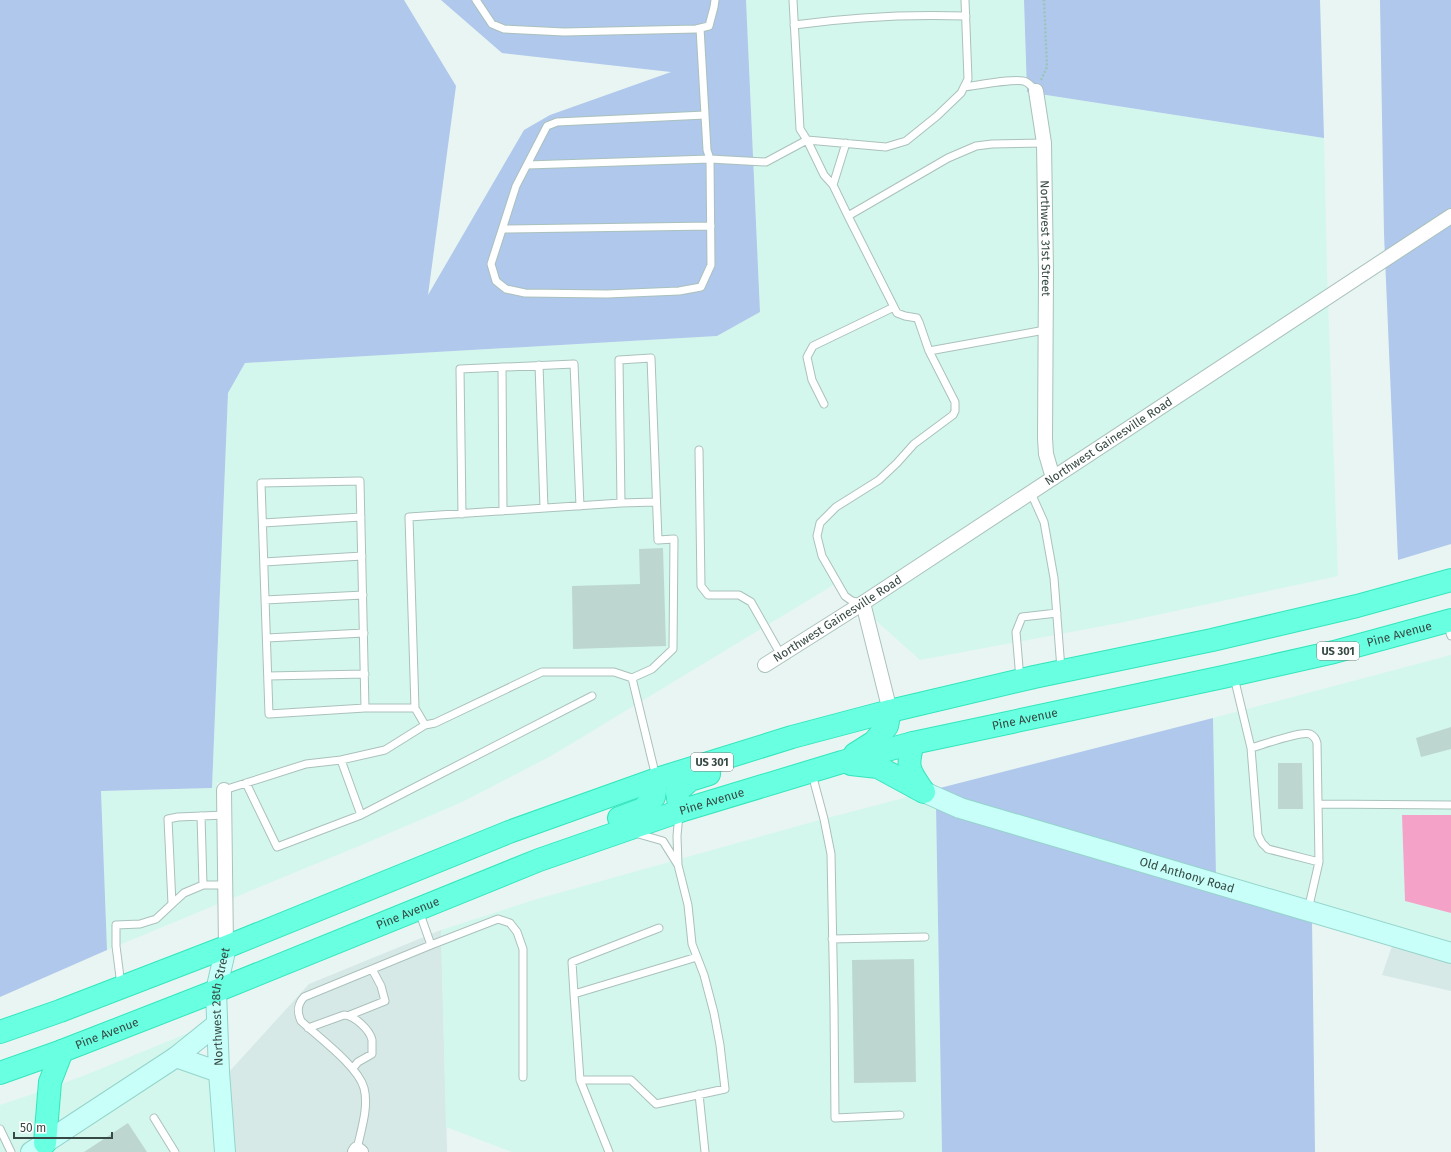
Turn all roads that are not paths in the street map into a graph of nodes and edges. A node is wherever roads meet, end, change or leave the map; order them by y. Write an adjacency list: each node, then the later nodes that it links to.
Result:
1 (476, 0): 7 (lane)
2 (715, 0): 7 (lane)
3 (793, 0): 6 (lane)
4 (965, 0): 5 (lane)
5 (966, 16): 6 (lane); 8 (lane)
6 (794, 25): 11 (lane)
7 (700, 28): 10 (lane)
8 (964, 87): 9 (lane); 12 (lane)
9 (1036, 91): 13 (street, Northwest 31st Street)
10 (705, 115): 14 (lane); 15 (lane)
11 (807, 140): 12 (lane); 14 (lane); 16 (lane)
12 (846, 143): 16 (lane)
13 (1044, 143): 17 (lane); 22 (street, Northwest 31st Street)
14 (710, 159): 15 (lane); 19 (lane)
15 (527, 164): 20 (lane)
16 (833, 185): 17 (lane)
17 (848, 216): 21 (lane)
18 (1451, 216): 28 (street, Northwest Gainesville Road)
19 (711, 226): 20 (lane); 20 (lane)
20 (503, 229)
21 (894, 307): 23 (lane); 26 (lane)
22 (1045, 330): 23 (lane); 28 (street, Northwest 31st Street)
23 (929, 351): 43 (lane)
24 (539, 365): 25 (lane); 32 (lane); 33 (lane)
25 (502, 367): 34 (lane); 35 (lane)
26 (824, 404)
27 (699, 450): 48 (lane)
28 (1053, 478): 29 (street, Northwest Gainesville Road)
29 (1031, 493): 43 (street, Northwest Gainesville Road); 44 (lane)
30 (656, 502): 31 (lane); 31 (lane); 54 (lane)
31 (621, 503): 32 (lane)
32 (580, 506): 33 (lane)
33 (544, 508): 34 (lane)
34 (502, 511): 35 (lane)
35 (462, 514): 58 (lane)
36 (361, 517): 37 (lane); 37 (lane); 38 (lane)
37 (263, 523): 39 (lane)
38 (362, 556): 39 (lane); 41 (lane)
39 (264, 562): 42 (lane)
40 (1451, 580): 50 (highway, US 301)
41 (363, 595): 42 (lane); 46 (lane)
42 (265, 600): 47 (lane)
43 (863, 603): 48 (street, Northwest Gainesville Road); 59 (street)
44 (1057, 613): 50 (lane); 55 (lane)
45 (1450, 620): 52 (highway, Pine Avenue / US 301)
46 (364, 633): 47 (lane); 51 (lane)
47 (267, 638): 53 (lane)
48 (781, 655): 49 (street, Northwest Gainesville Road)
49 (765, 665)
50 (1062, 671): 55 (highway, US 301)
51 (364, 674): 53 (lane); 57 (lane)
52 (1234, 675): 62 (highway, Pine Avenue / US 301); 63 (lane)
53 (268, 676): 57 (lane)
54 (632, 678): 60 (lane); 67 (lane)
55 (1020, 680): 59 (highway, US 301)
56 (592, 696): 75 (lane)
57 (365, 708): 58 (lane)
58 (415, 708): 60 (lane)
59 (890, 711): 61 (highway, US 301); 65 (highway)
60 (425, 725): 64 (lane)
61 (792, 737): 67 (highway, US 301); 73 (highway)
62 (913, 743): 65 (highway, Pine Avenue / US 301); 70 (highway)
63 (1251, 748): 71 (lane); 78 (lane)
64 (341, 760): 68 (lane); 75 (lane)
65 (842, 762): 66 (highway, Pine Avenue / US 301); 70 (highway)
66 (811, 772): 73 (highway, Pine Avenue / US 301); 88 (lane)
67 (657, 779): 82 (highway); 90 (highway, US 301)
68 (246, 783): 69 (lane); 75 (lane)
69 (224, 790): 74 (street, Northwest 28th Street)
70 (924, 792): 85 (street, Old Anthony Road)
71 (1318, 804): 72 (lane); 78 (lane)
72 (1451, 805)
73 (680, 812): 77 (highway, Pine Avenue / US 301); 79 (lane)
74 (225, 815): 76 (lane); 81 (street, Northwest 28th Street)
75 (361, 815)
76 (201, 816): 80 (lane); 83 (lane)
77 (621, 832): 79 (lane); 82 (highway, Pine Avenue / US 301)
78 (1319, 862): 85 (lane)
79 (678, 865): 92 (lane)
80 (203, 885): 81 (lane); 83 (lane)
81 (225, 885): 90 (street, Northwest 28th Street)
82 (475, 886): 84 (highway, Pine Avenue / US 301)
83 (172, 904): 94 (lane)
84 (418, 909): 89 (lane); 95 (highway, Pine Avenue / US 301)
85 (1307, 911): 91 (street, Old Anthony Road)
86 (659, 928): 96 (lane)
87 (924, 938): 88 (lane)
88 (832, 939): 109 (lane)
89 (431, 945): 93 (lane); 106 (lane)
90 (226, 947): 94 (highway, US 301); 95 (street, Northwest 28th Street)
91 (1451, 953)
92 (697, 957): 96 (lane); 108 (lane)
93 (372, 969): 97 (lane); 99 (lane)
94 (122, 987): 100 (highway, US 301)
95 (216, 991): 98 (street, Northwest 28th Street); 101 (highway, Pine Avenue / US 301)
96 (574, 994): 107 (lane)
97 (350, 1015): 99 (lane); 103 (lane)
98 (217, 1024): 102 (street); 104 (street, Northwest 28th Street)
99 (308, 1028): 103 (lane)
100 (0, 1032)
101 (62, 1051): 105 (highway, Pine Avenue / US 301); 113 (highway)
102 (176, 1057): 104 (street); 113 (street)
103 (353, 1068): 114 (lane)
104 (219, 1072): 117 (street, Northwest 28th Street)
105 (0, 1073)
106 (523, 1077)
107 (580, 1080): 108 (lane); 118 (lane)
108 (699, 1094): 119 (lane)
109 (900, 1115)
110 (154, 1118): 116 (lane)
111 (0, 1129): 112 (lane)
112 (3, 1143): 115 (lane)
113 (38, 1147)
114 (358, 1151)
115 (11, 1152)
116 (175, 1152)
117 (225, 1152)
118 (609, 1152)
119 (705, 1152)

